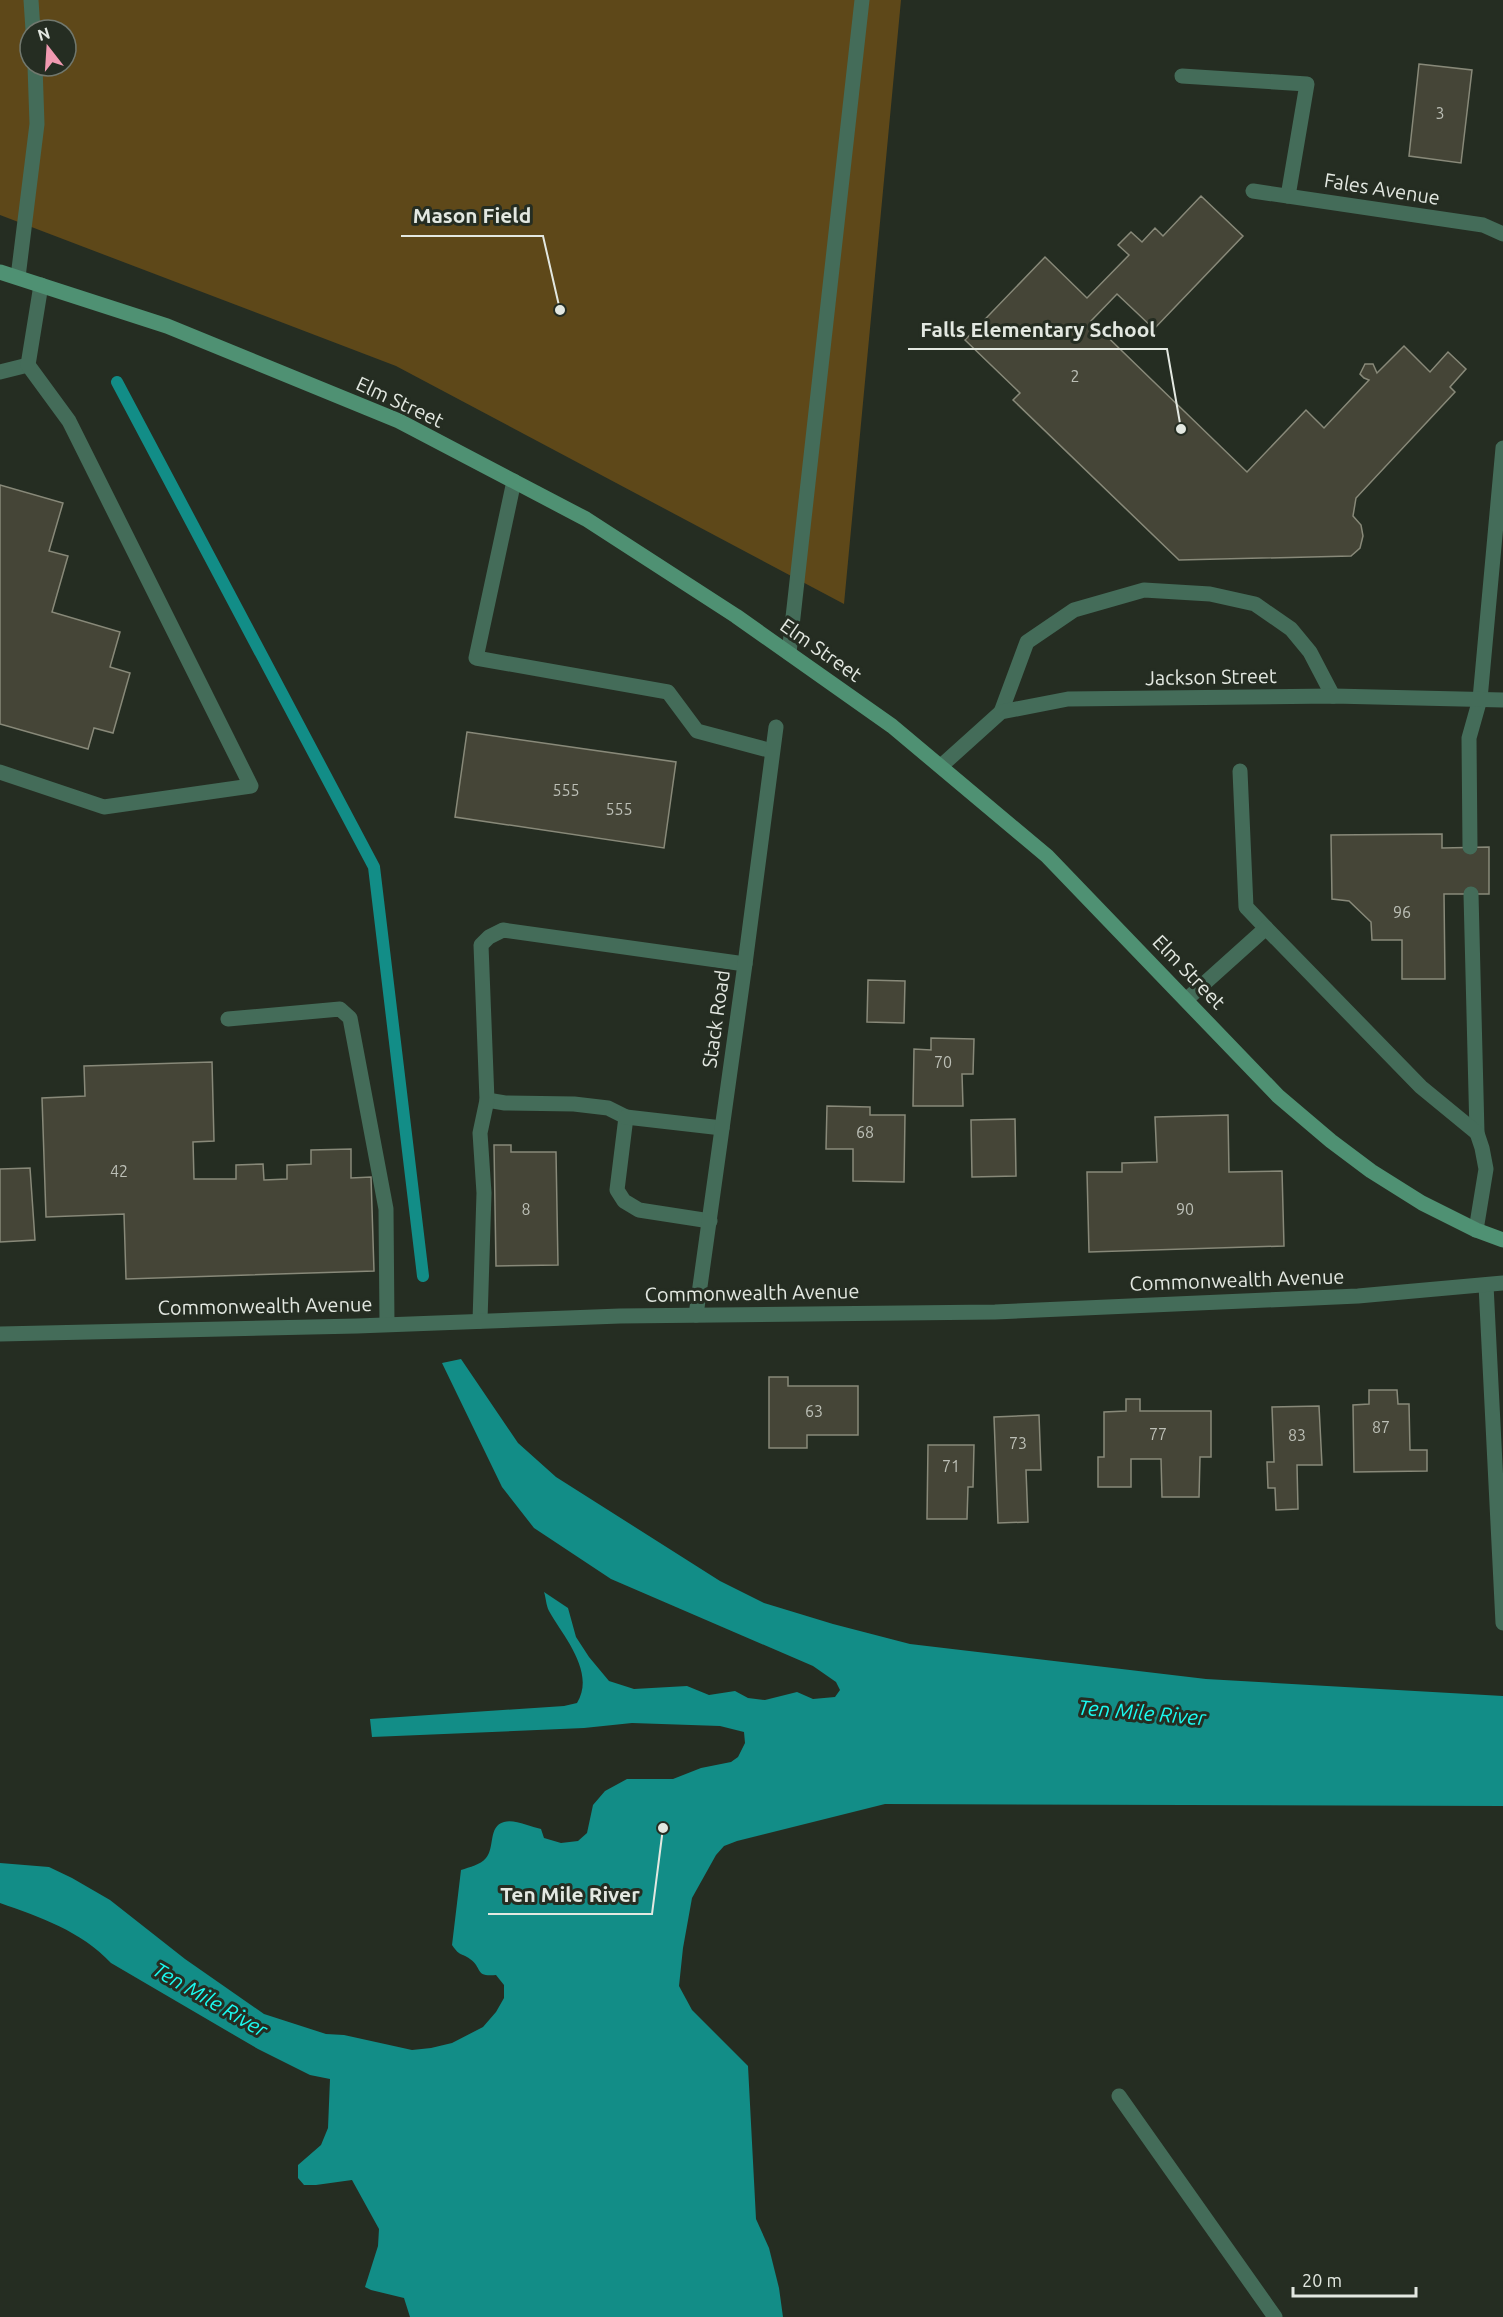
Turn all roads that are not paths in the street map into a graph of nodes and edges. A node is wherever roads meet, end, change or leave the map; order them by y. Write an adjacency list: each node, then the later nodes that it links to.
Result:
1 (31, 0): 3 (street)
2 (862, 0): 16 (street)
3 (32, 18)
4 (1182, 76): 7 (street)
5 (35, 78): 10 (street)
6 (1253, 191): 7 (street, Fales Avenue)
7 (1288, 196): 8 (street, Fales Avenue)
8 (1503, 234)
9 (0, 272): 10 (main road, Elm Street)
10 (18, 277): 11 (main road, Elm Street)
11 (42, 285): 12 (street); 15 (main road, Elm Street)
12 (28, 365): 13 (street); 25 (street)
13 (0, 372)
14 (1503, 448): 18 (street)
15 (514, 481): 16 (main road, Elm Street); 22 (street)
16 (789, 653): 23 (main road, Elm Street)
17 (1333, 696): 18 (street, Jackson Street); 20 (street, Jackson Street); 20 (street)
18 (1480, 699): 19 (street, Jackson Street); 26 (street)
19 (1503, 700)
20 (1001, 712): 23 (street)
21 (776, 727): 22 (street, Stack Road)
22 (772, 751): 29 (street, Stack Road)
23 (941, 766): 30 (main road, Elm Street)
24 (1240, 771): 28 (street)
25 (0, 772)
26 (1470, 847)
27 (1471, 894): 35 (street)
28 (1266, 928): 30 (street); 35 (street)
29 (745, 964): 32 (street); 34 (street, Stack Road)
30 (1187, 999): 37 (main road, Elm Street)
31 (228, 1019): 43 (street)
32 (487, 1100): 33 (street); 42 (street)
33 (626, 1117): 34 (street); 36 (street)
34 (722, 1128): 36 (street, Stack Road)
35 (1476, 1133): 37 (street)
36 (710, 1221): 41 (street, Stack Road)
37 (1476, 1230): 38 (main road, Elm Street)
38 (1503, 1240)
39 (1503, 1283): 40 (street, Commonwealth Avenue)
40 (1486, 1285): 41 (street, Commonwealth Avenue); 45 (street)
41 (696, 1316): 42 (street, Commonwealth Avenue)
42 (480, 1321): 43 (street, Commonwealth Avenue)
43 (387, 1324): 44 (street, Commonwealth Avenue)
44 (0, 1334)
45 (1503, 1623)
46 (1119, 2096): 47 (street)
47 (1275, 2317)

